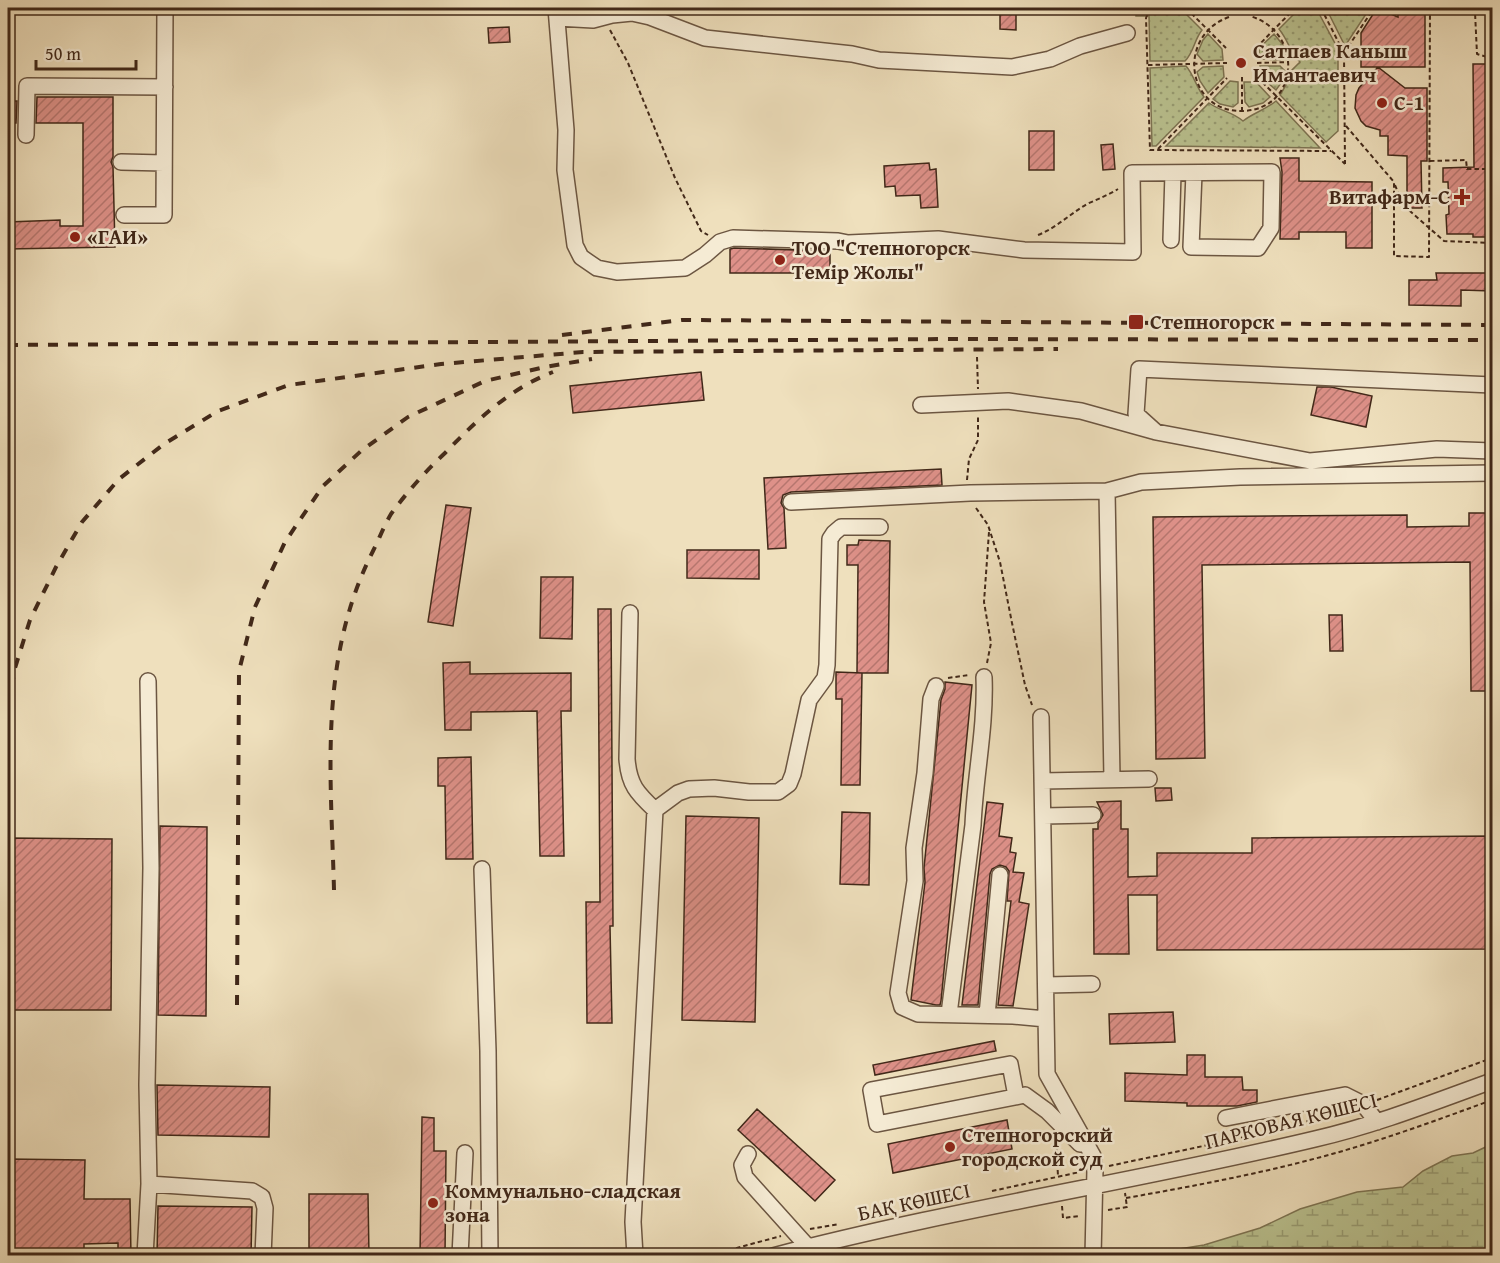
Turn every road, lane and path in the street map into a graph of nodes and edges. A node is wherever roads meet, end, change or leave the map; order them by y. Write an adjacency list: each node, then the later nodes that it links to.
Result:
1 (165, 8): 28 (street)
2 (1150, 8): 23 (path)
3 (1186, 8): 13 (path)
4 (1295, 8): 14 (path)
5 (1321, 8): 18 (path)
6 (1374, 8): 18 (path)
7 (1431, 8): 36 (path)
8 (1478, 8): 24 (path)
9 (557, 13): 12 (street); 40 (street)
10 (1250, 16): 14 (path)
11 (1229, 17): 13 (path)
12 (604, 18): 15 (street); 46 (path)
13 (1207, 29): 16 (path); 22 (path)
14 (1274, 29): 17 (path); 21 (path)
15 (1127, 33)
16 (1226, 48)
17 (1256, 48)
18 (1344, 53): 32 (path)
19 (1227, 63): 22 (path)
20 (1257, 63): 21 (path)
21 (1289, 63): 29 (path)
22 (1193, 64): 23 (path); 30 (path)
23 (1147, 65): 34 (path)
24 (1492, 65)
25 (1257, 77): 29 (path)
26 (1227, 78): 30 (path)
27 (1242, 78): 31 (path)
28 (165, 87): 33 (street); 38 (street)
29 (1276, 96): 31 (path); 35 (path)
30 (1208, 98): 31 (path); 34 (path)
31 (1242, 111)
32 (1346, 126): 35 (path); 43 (path)
33 (26, 135)
34 (1157, 150): 35 (path)
35 (1331, 151)
36 (1430, 161): 39 (path); 45 (path)
37 (121, 162): 38 (street)
38 (164, 163): 44 (street)
39 (1492, 169)
40 (1132, 173): 41 (street); 47 (path)
41 (1173, 173): 42 (street); 48 (street)
42 (1194, 173): 42 (street)
43 (1394, 182): 45 (path); 45 (path)
44 (124, 215)
45 (1429, 228): 49 (path)
46 (701, 231)
47 (1030, 238)
48 (1172, 240)
49 (1491, 243): 50 (path)
50 (1492, 253)
51 (977, 357): 53 (path)
52 (1492, 385): 55 (street)
53 (978, 403): 54 (street); 55 (street); 59 (path)
54 (921, 405)
55 (1156, 432): 56 (street)
56 (1492, 451)
57 (1492, 473): 58 (street)
58 (1107, 491): 59 (street); 68 (street)
59 (970, 493): 60 (street); 62 (path)
60 (791, 502)
61 (880, 527): 71 (street)
62 (990, 531): 64 (path); 67 (path)
63 (630, 614): 71 (street)
64 (984, 677): 66 (path); 78 (street)
65 (148, 681): 88 (street)
66 (936, 686): 78 (street)
67 (1041, 717): 70 (street)
68 (1112, 779): 69 (street); 70 (street)
69 (1149, 779)
70 (1042, 781): 73 (street)
71 (655, 810): 96 (street)
72 (1093, 815): 73 (street)
73 (1043, 816): 77 (street)
74 (482, 869): 95 (street)
75 (1000, 875): 79 (street)
76 (1092, 984): 77 (street)
77 (1046, 986): 80 (street)
78 (949, 1014): 79 (street)
79 (987, 1015): 80 (street)
80 (1046, 1019): 87 (street)
81 (1492, 1081): 84 (street, ПАРКОВАЯ КӨШЕСІ)
82 (1016, 1096): 82 (street); 87 (street)
83 (1226, 1118): 84 (street)
84 (1377, 1122): 89 (street, ПАРКОВАЯ КӨШЕСІ)
85 (465, 1153): 94 (street)
86 (748, 1154): 90 (street)
87 (1093, 1156): 89 (street)
88 (150, 1184): 92 (street); 93 (street)
89 (1095, 1187): 90 (street, БАҚ КӨШЕСІ); 97 (street)
90 (808, 1247): 91 (street, БАҚ КӨШЕСІ)
91 (776, 1255)
92 (145, 1256)
93 (263, 1256)
94 (460, 1256)
95 (489, 1256)
96 (635, 1256)
97 (1094, 1256)

